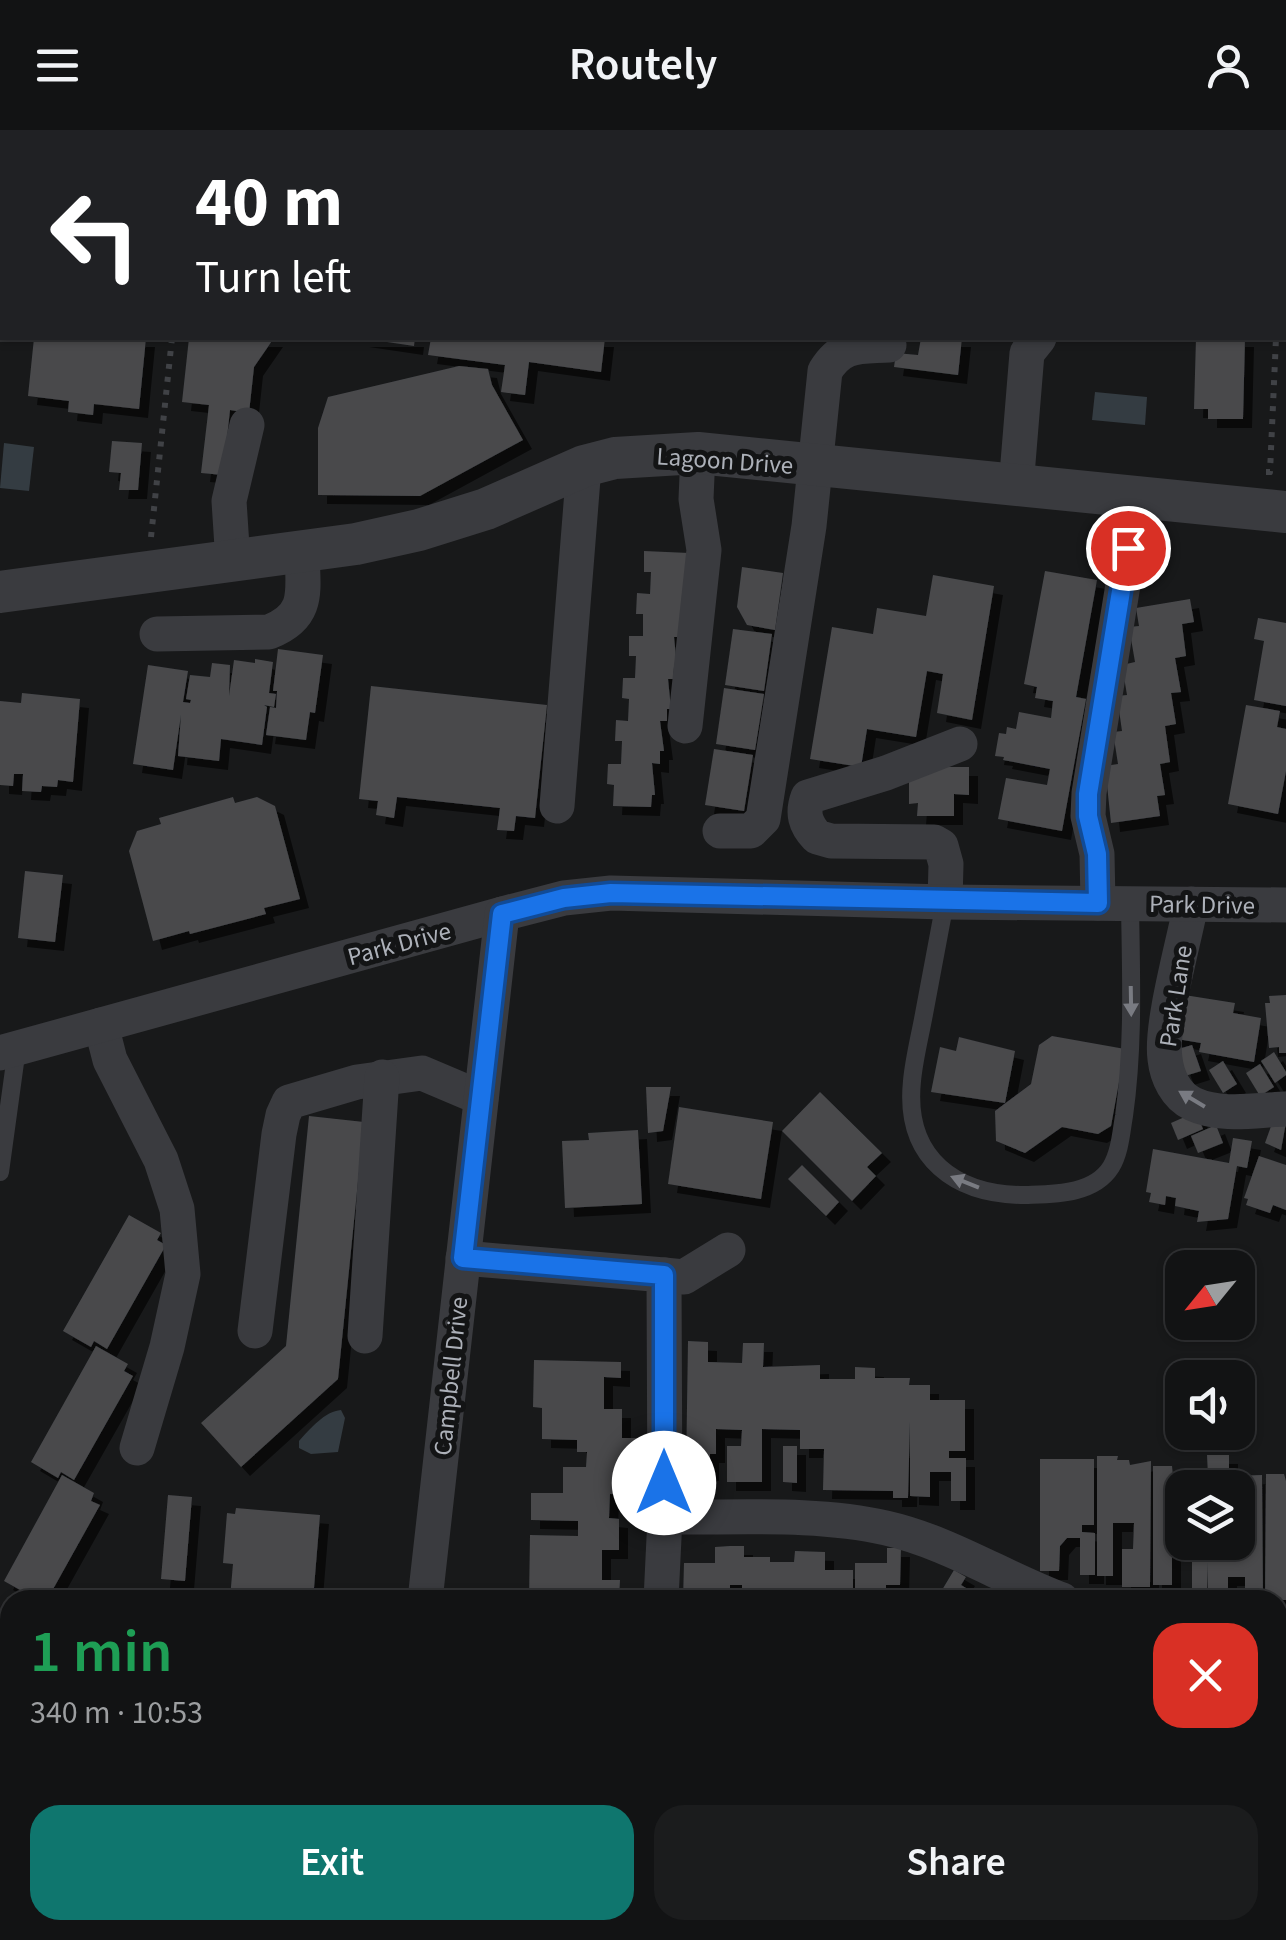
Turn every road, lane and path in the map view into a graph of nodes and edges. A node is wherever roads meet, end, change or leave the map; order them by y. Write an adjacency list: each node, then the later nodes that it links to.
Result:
1 (172, 340): 15 (path)
2 (1037, 340): 10 (street)
3 (1276, 340): 9 (path)
4 (889, 345): 8 (street)
5 (247, 425): 14 (street)
6 (698, 453): 7 (street, Lagoon Drive); 8 (street, Lagoon Drive); 18 (street)
7 (584, 466): 13 (street, Lagoon Drive); 20 (street)
8 (815, 466): 10 (street, Lagoon Drive); 21 (street)
9 (1255, 473)
10 (1016, 487): 11 (street, Lagoon Drive)
11 (1137, 499): 12 (street, Lagoon Drive); 23 (street)
12 (1286, 512)
13 (302, 554): 14 (street, Lagoon Drive); 17 (street)
14 (232, 562): 15 (street, Lagoon Drive)
15 (148, 573): 16 (street, Lagoon Drive)
16 (0, 592)
17 (157, 634)
18 (685, 726)
19 (960, 744): 22 (street)
20 (557, 806)
21 (720, 831)
22 (945, 902): 23 (street, Park Drive); 23 (lane, one-way to 22); 26 (street, Park Drive)
23 (1114, 903): 24 (street, Park Drive)
24 (1191, 904): 25 (street, Park Drive); 31 (street, Park Lane, one-way to 24)
25 (1286, 905)
26 (502, 914): 27 (street, Park Drive); 30 (street, Campbell Drive)
27 (101, 1025): 28 (street, Park Drive); 39 (street)
28 (9, 1050): 32 (lane)
29 (382, 1077): 30 (street); 37 (street); 38 (street)
30 (481, 1098): 35 (street, Campbell Drive)
31 (1286, 1109)
32 (3, 1130): 33 (lane)
33 (0, 1172)
34 (728, 1250): 36 (street)
35 (463, 1258): 36 (street); 41 (street, Campbell Drive)
36 (664, 1275): 40 (street)
37 (255, 1331)
38 (365, 1336)
39 (137, 1448)
40 (664, 1516): 42 (street); 43 (street)
41 (426, 1590)
42 (661, 1590)
43 (1036, 1590)

